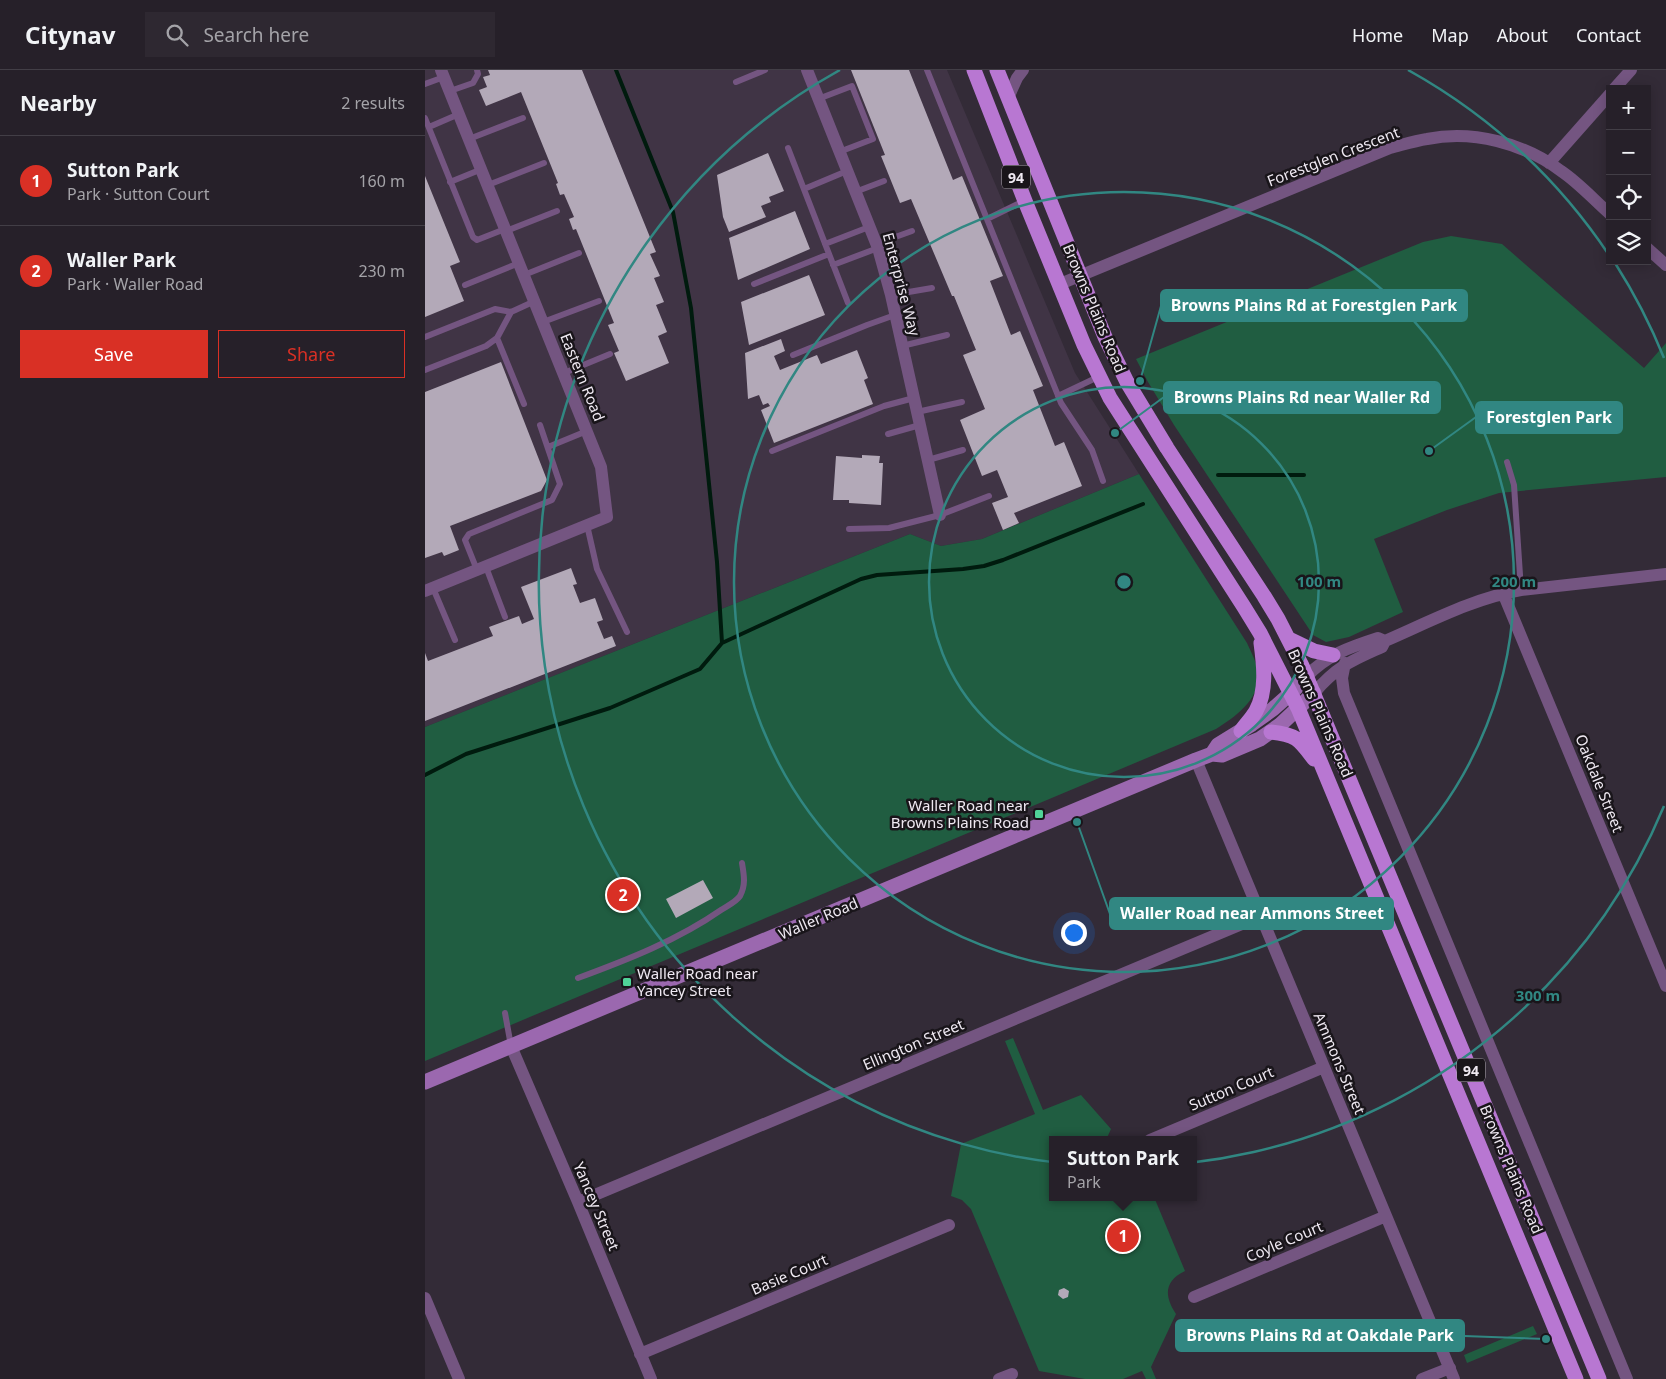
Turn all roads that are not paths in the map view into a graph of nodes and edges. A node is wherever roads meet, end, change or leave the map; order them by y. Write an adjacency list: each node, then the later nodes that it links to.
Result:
1 (477, 70): 13 (lane)
2 (765, 70): 10 (lane)
3 (807, 70): 15 (street, Enterprise Way)
4 (927, 70): 36 (lane)
5 (974, 70): 33 (main road, Browns Plains Road / 94)
6 (997, 70): 14 (main road, Browns Plains Road / 94)
7 (1023, 70): 14 (street)
8 (1631, 70): 12 (street)
9 (443, 73): 11 (lane); 13 (street, Eastern Road)
10 (736, 82)
11 (425, 84)
12 (1618, 85)
13 (450, 91): 17 (street, Eastern Road)
14 (1008, 98): 49 (main road, Browns Plains Road / 94)
15 (818, 99): 23 (street, Enterprise Way); 23 (lane)
16 (1606, 99): 24 (street)
17 (459, 114): 20 (lane); 21 (street, Eastern Road)
18 (425, 118): 20 (lane)
19 (523, 118): 21 (lane)
20 (429, 127): 29 (lane)
21 (469, 139): 26 (street, Eastern Road)
22 (788, 148): 31 (lane)
23 (839, 152): 27 (street, Enterprise Way)
24 (1549, 163): 34 (street, Forestglen Crescent); 49 (street, Forestglen Crescent)
25 (544, 164): 30 (lane)
26 (481, 169): 29 (lane); 30 (street, Eastern Road)
27 (847, 172): 31 (lane); 32 (street, Enterprise Way)
28 (884, 181): 32 (lane)
29 (451, 182): 38 (lane)
30 (488, 185): 38 (street, Eastern Road)
31 (804, 189): 40 (lane)
32 (855, 192): 37 (street, Enterprise Way)
33 (1025, 201): 36 (lane); 51 (main road, Browns Plains Road / 94)
34 (1606, 210)
35 (557, 211): 38 (lane)
36 (987, 219): 70 (lane)
37 (869, 227): 40 (lane); 41 (street, Enterprise Way)
38 (506, 230): 45 (street, Eastern Road)
39 (912, 231): 41 (lane)
40 (825, 244): 44 (lane)
41 (877, 246): 46 (lane); 54 (street, Enterprise Way)
42 (579, 252): 48 (lane)
43 (1651, 252): 47 (street)
44 (829, 254): 46 (lane); 50 (lane)
45 (519, 263): 48 (street, Eastern Road); 52 (lane)
46 (833, 265): 57 (lane)
47 (1666, 265)
48 (524, 275): 56 (street, Eastern Road)
49 (1081, 276): 51 (street, Forestglen Crescent); 97 (main road, Browns Plains Road / 94)
50 (754, 284)
51 (1060, 284): 69 (main road, Browns Plains Road / 94)
52 (465, 285)
53 (932, 288): 54 (lane)
54 (891, 295): 59 (street, Enterprise Way)
55 (599, 300): 60 (lane)
56 (535, 302): 58 (lane); 60 (street, Eastern Road)
57 (848, 303)
58 (511, 312): 62 (lane); 63 (lane)
59 (895, 315): 64 (street, Enterprise Way); 66 (lane)
60 (543, 322): 68 (street, Eastern Road)
61 (947, 334): 64 (lane)
62 (425, 337)
63 (497, 338): 67 (lane); 73 (lane)
64 (902, 346): 71 (street, Enterprise Way)
65 (609, 354): 68 (lane)
66 (793, 355)
67 (425, 370)
68 (563, 373): 77 (street, Eastern Road)
69 (1099, 376): 70 (lane); 96 (main road, Browns Plains Road / 94)
70 (1058, 396): 84 (lane)
71 (914, 398): 74 (street, Enterprise Way); 81 (lane)
72 (962, 402): 74 (lane)
73 (524, 404)
74 (917, 412): 76 (street, Enterprise Way)
75 (540, 425): 79 (lane)
76 (920, 425): 78 (lane); 82 (street, Enterprise Way)
77 (587, 431): 79 (lane); 87 (street, Eastern Road)
78 (888, 434)
79 (548, 447): 89 (lane)
80 (963, 450): 82 (lane)
81 (772, 451)
82 (928, 460): 86 (street, Enterprise Way)
83 (1507, 462): 92 (lane)
84 (1103, 481)
85 (989, 496): 86 (lane)
86 (940, 515): 88 (lane)
87 (587, 525): 89 (street, Eastern Road); 95 (lane)
88 (849, 529)
89 (481, 568): 91 (street, Eastern Road); 94 (lane)
90 (1666, 574): 92 (street)
91 (429, 590): 98 (lane)
92 (1521, 590): 93 (street)
93 (1503, 593): 99 (street); 112 (street, Oakdale Street)
94 (505, 616)
95 (627, 632)
96 (1259, 633): 102 (main road, Browns Plains Road / 94); 104 (main road)
97 (1289, 639): 99 (main road); 100 (main road, Browns Plains Road / 94)
98 (455, 640)
99 (1339, 659): 100 (street); 101 (street); 132 (street, Browns Plains Road)
100 (1307, 676): 101 (main road, Browns Plains Road / 94); 102 (street, Waller Road)
101 (1314, 693): 103 (street, Waller Road); 131 (main road, Browns Plains Road / 94)
102 (1291, 694): 103 (main road, Browns Plains Road / 94); 104 (street, Waller Road)
103 (1298, 708): 105 (street, Waller Road); 108 (main road, Browns Plains Road / 94)
104 (1241, 731): 106 (street, Waller Road)
105 (1271, 732): 106 (street, Waller Road); 108 (main road)
106 (1212, 754): 107 (street, Waller Road)
107 (1196, 760): 110 (street, Ammons Street); 114 (street, Waller Road)
108 (1327, 776): 130 (main road, Browns Plains Road / 94)
109 (742, 862): 111 (lane)
110 (1261, 916): 115 (street, Ammons Street); 118 (street, Ellington Street)
111 (579, 978)
112 (1666, 986)
113 (505, 1013): 114 (lane)
114 (511, 1046): 116 (street, Waller Road); 118 (street, Yancey Street)
115 (1324, 1067): 117 (street, Sutton Court); 119 (street, Ammons Street)
116 (425, 1082)
117 (1160, 1136)
118 (578, 1202): 123 (street, Yancey Street)
119 (1386, 1216): 121 (street, Coyle Court); 124 (street, Ammons Street)
120 (949, 1224): 123 (street, Basie Court)
121 (1194, 1297)
122 (425, 1298): 126 (street)
123 (641, 1354): 127 (street, Yancey Street)
124 (1452, 1373): 129 (street)
125 (1012, 1374): 128 (street)
126 (459, 1379)
127 (651, 1379)
128 (999, 1379)
129 (1422, 1379)
130 (1576, 1379)
131 (1599, 1379)
132 (1627, 1379)

